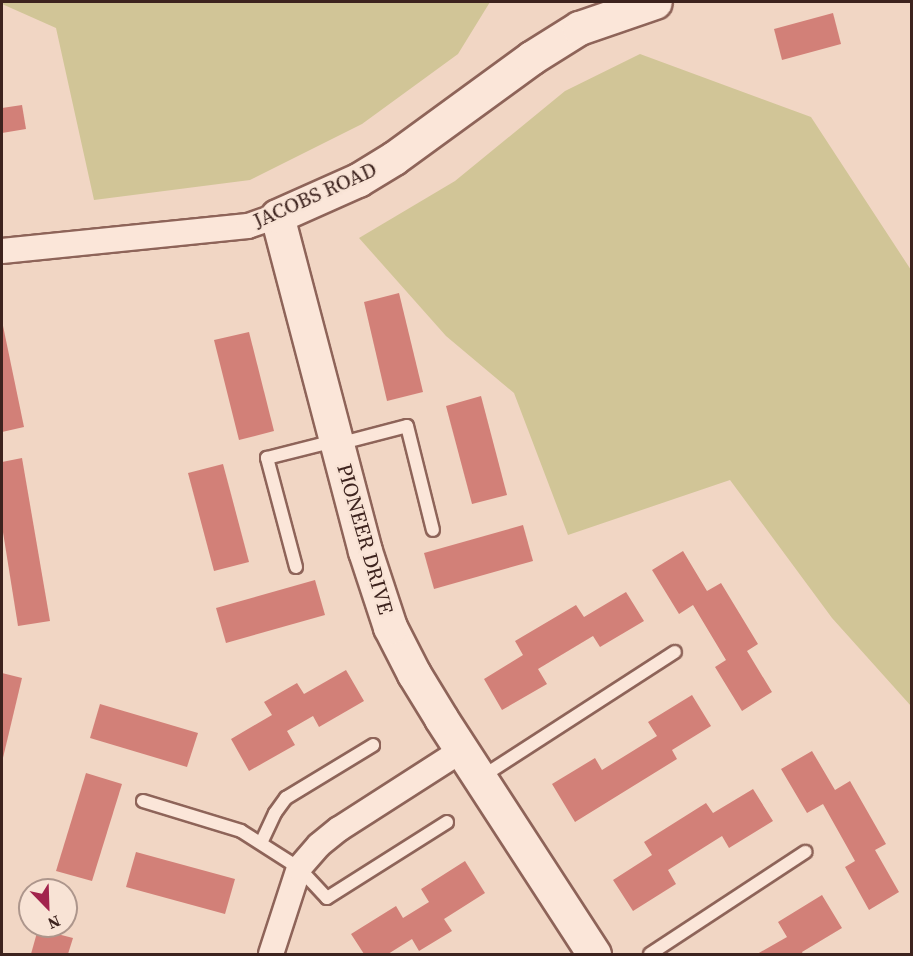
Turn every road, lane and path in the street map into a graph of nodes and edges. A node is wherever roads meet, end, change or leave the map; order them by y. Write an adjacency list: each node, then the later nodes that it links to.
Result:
1 (655, 2): 2 (street, JACOBS ROAD)
2 (278, 216): 3 (street, JACOBS ROAD); 4 (street, PIONEER DRIVE)
3 (2, 251)
4 (337, 442): 5 (lane); 6 (lane); 9 (street, PIONEER DRIVE)
5 (433, 530)
6 (296, 567)
7 (675, 652): 10 (lane)
8 (373, 745): 13 (lane)
9 (462, 750): 10 (street, PIONEER DRIVE); 15 (street)
10 (480, 778): 17 (street, PIONEER DRIVE)
11 (143, 801): 13 (lane)
12 (447, 822): 15 (lane)
13 (261, 843): 15 (lane)
14 (805, 852): 18 (lane)
15 (299, 868): 16 (street)
16 (271, 954)
17 (594, 954)
18 (650, 954)

